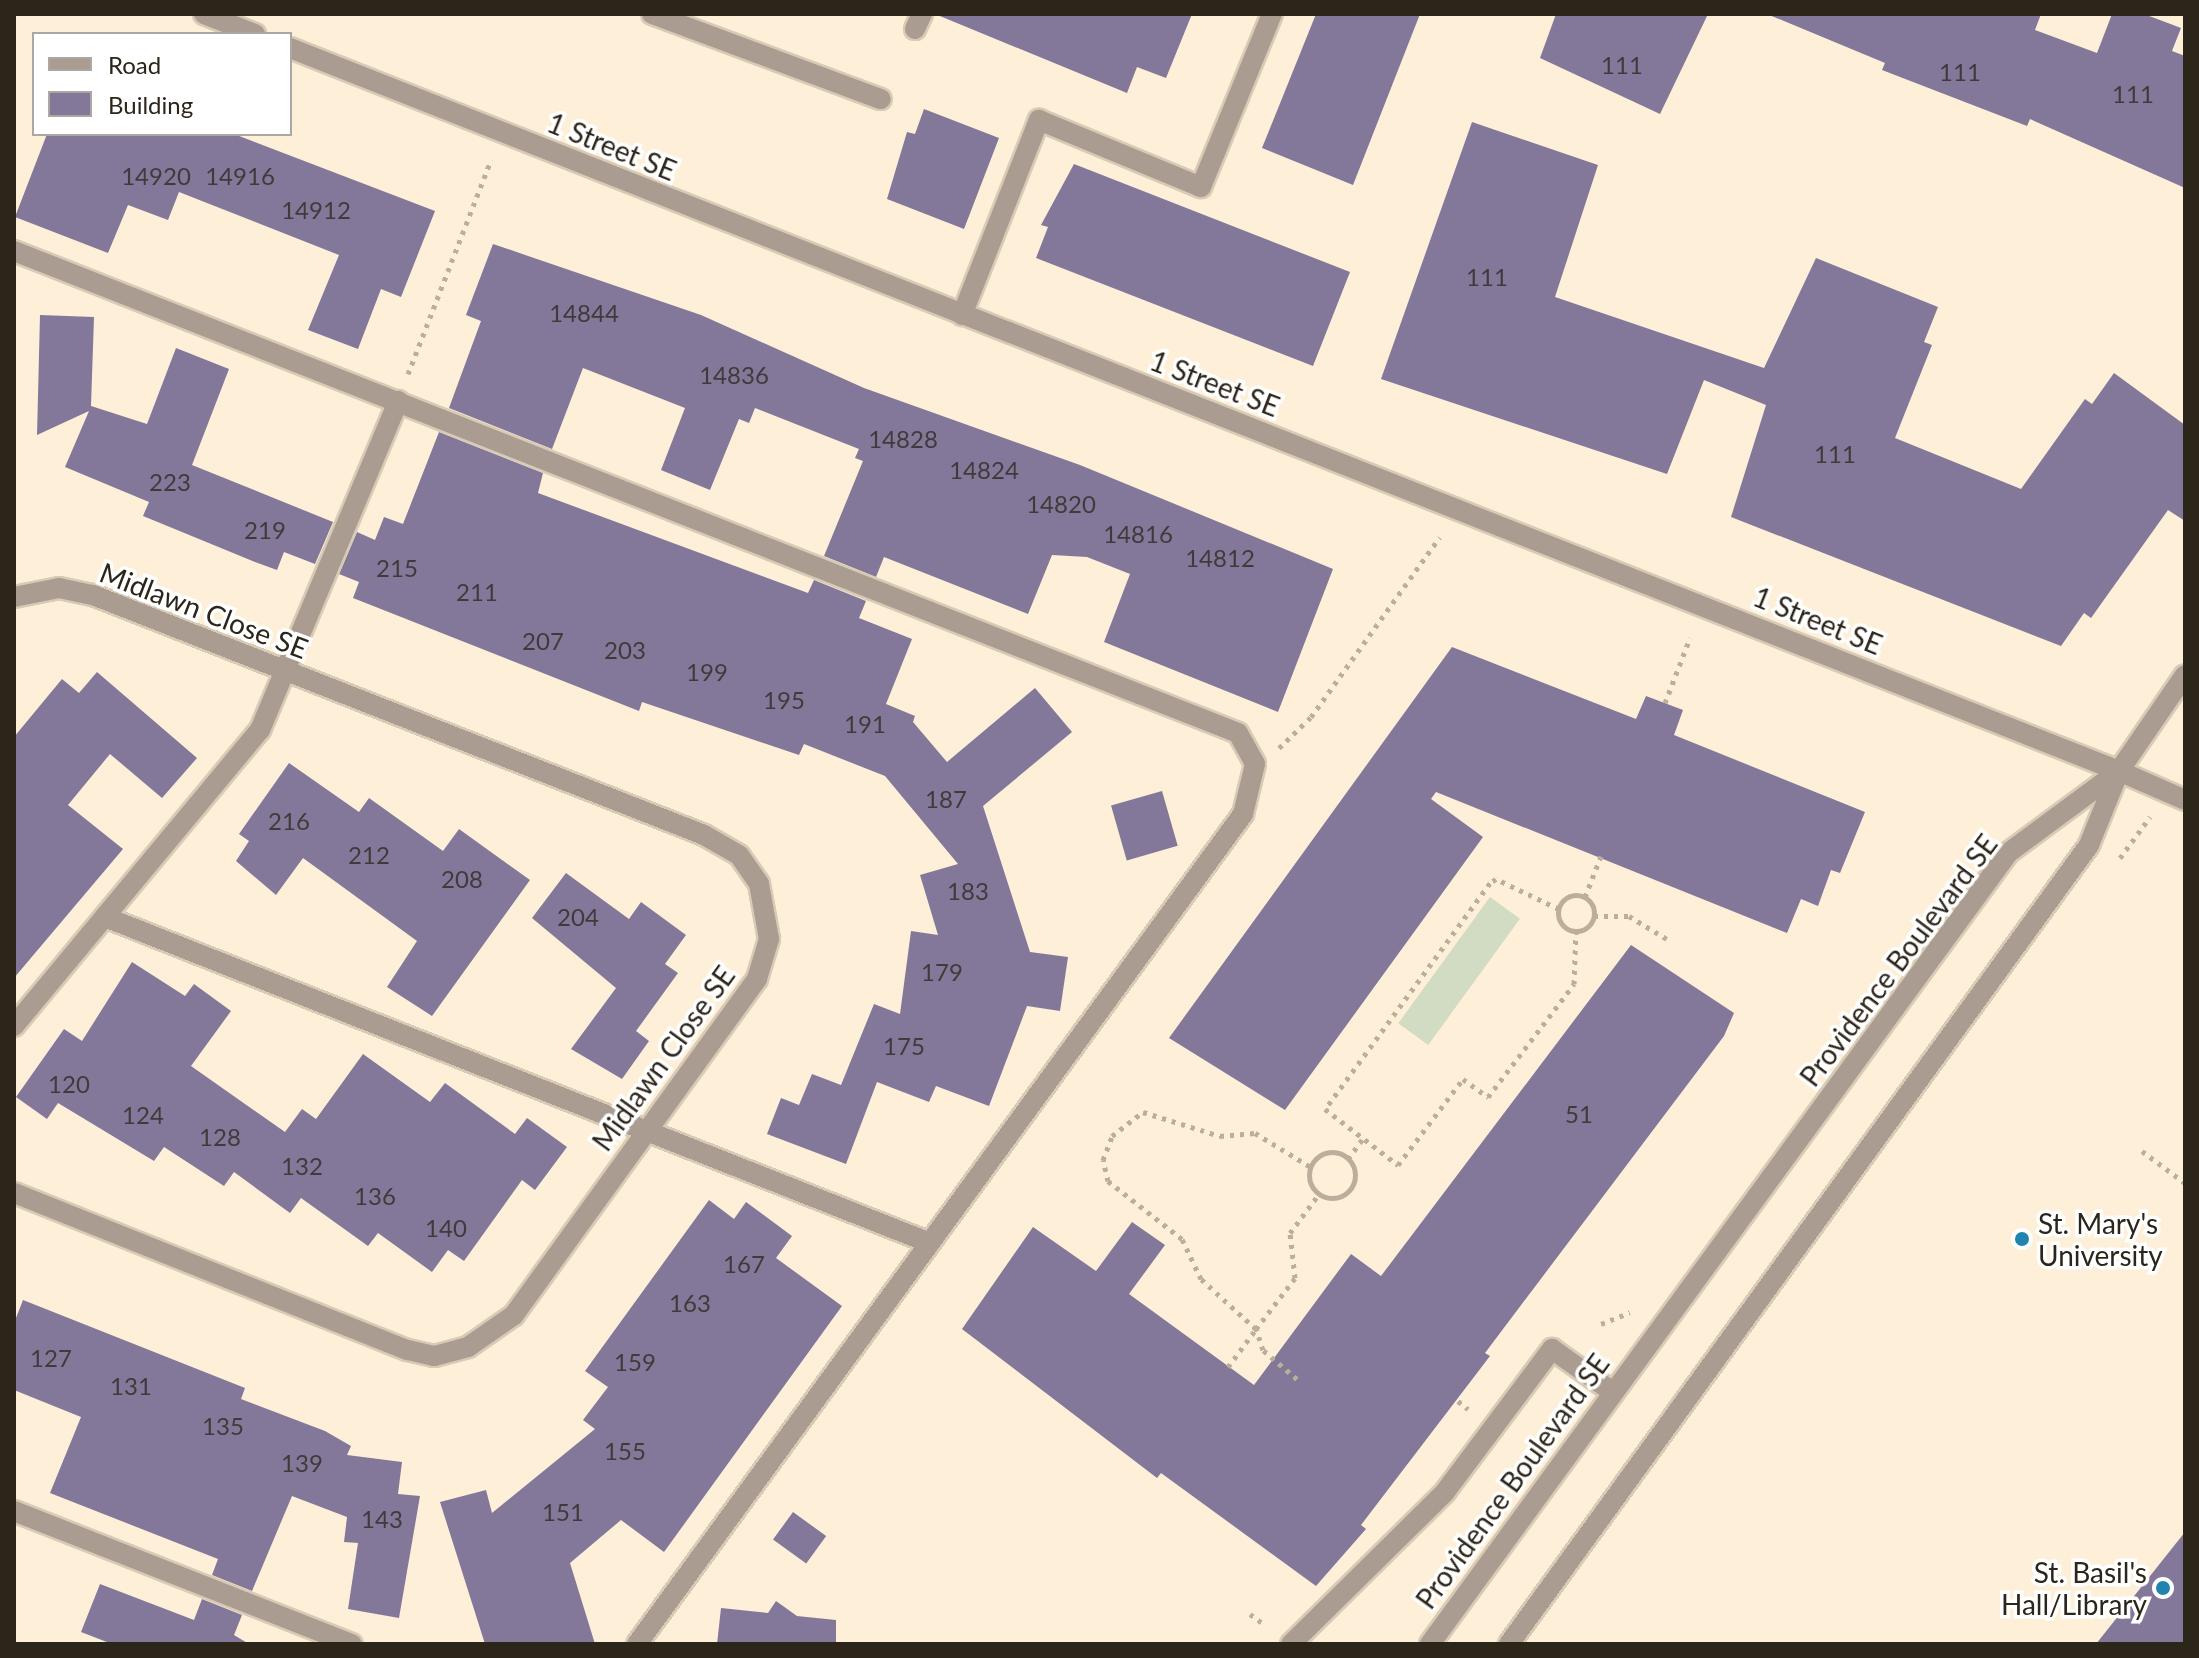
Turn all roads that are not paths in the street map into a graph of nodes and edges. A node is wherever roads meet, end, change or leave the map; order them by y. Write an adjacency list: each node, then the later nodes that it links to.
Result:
1 (204, 14): 4 (street)
2 (652, 14): 6 (street)
3 (1272, 14): 8 (street)
4 (250, 32)
5 (292, 49): 8 (street, 1 Street SE)
6 (881, 99)
7 (14, 251): 9 (street)
8 (962, 315): 13 (street, 1 Street SE)
9 (398, 401): 11 (street); 19 (street)
10 (14, 597): 11 (street, Midlawn Close SE)
11 (289, 673): 15 (street); 17 (street, Midlawn Close SE)
12 (2185, 675): 13 (street)
13 (2119, 771): 14 (street, 1 Street SE); 20 (street, Providence Boulevard SE); 26 (street)
14 (2185, 800)
15 (105, 917): 16 (street); 17 (street)
16 (14, 1026)
17 (647, 1129): 18 (street, Midlawn Close SE); 19 (street)
18 (14, 1193)
19 (930, 1243): 23 (street)
20 (1611, 1391): 24 (street); 25 (street, Providence Boulevard SE)
21 (14, 1511): 22 (street)
22 (352, 1644)
23 (637, 1644)
24 (1291, 1644)
25 (1430, 1644)
26 (1509, 1644)

